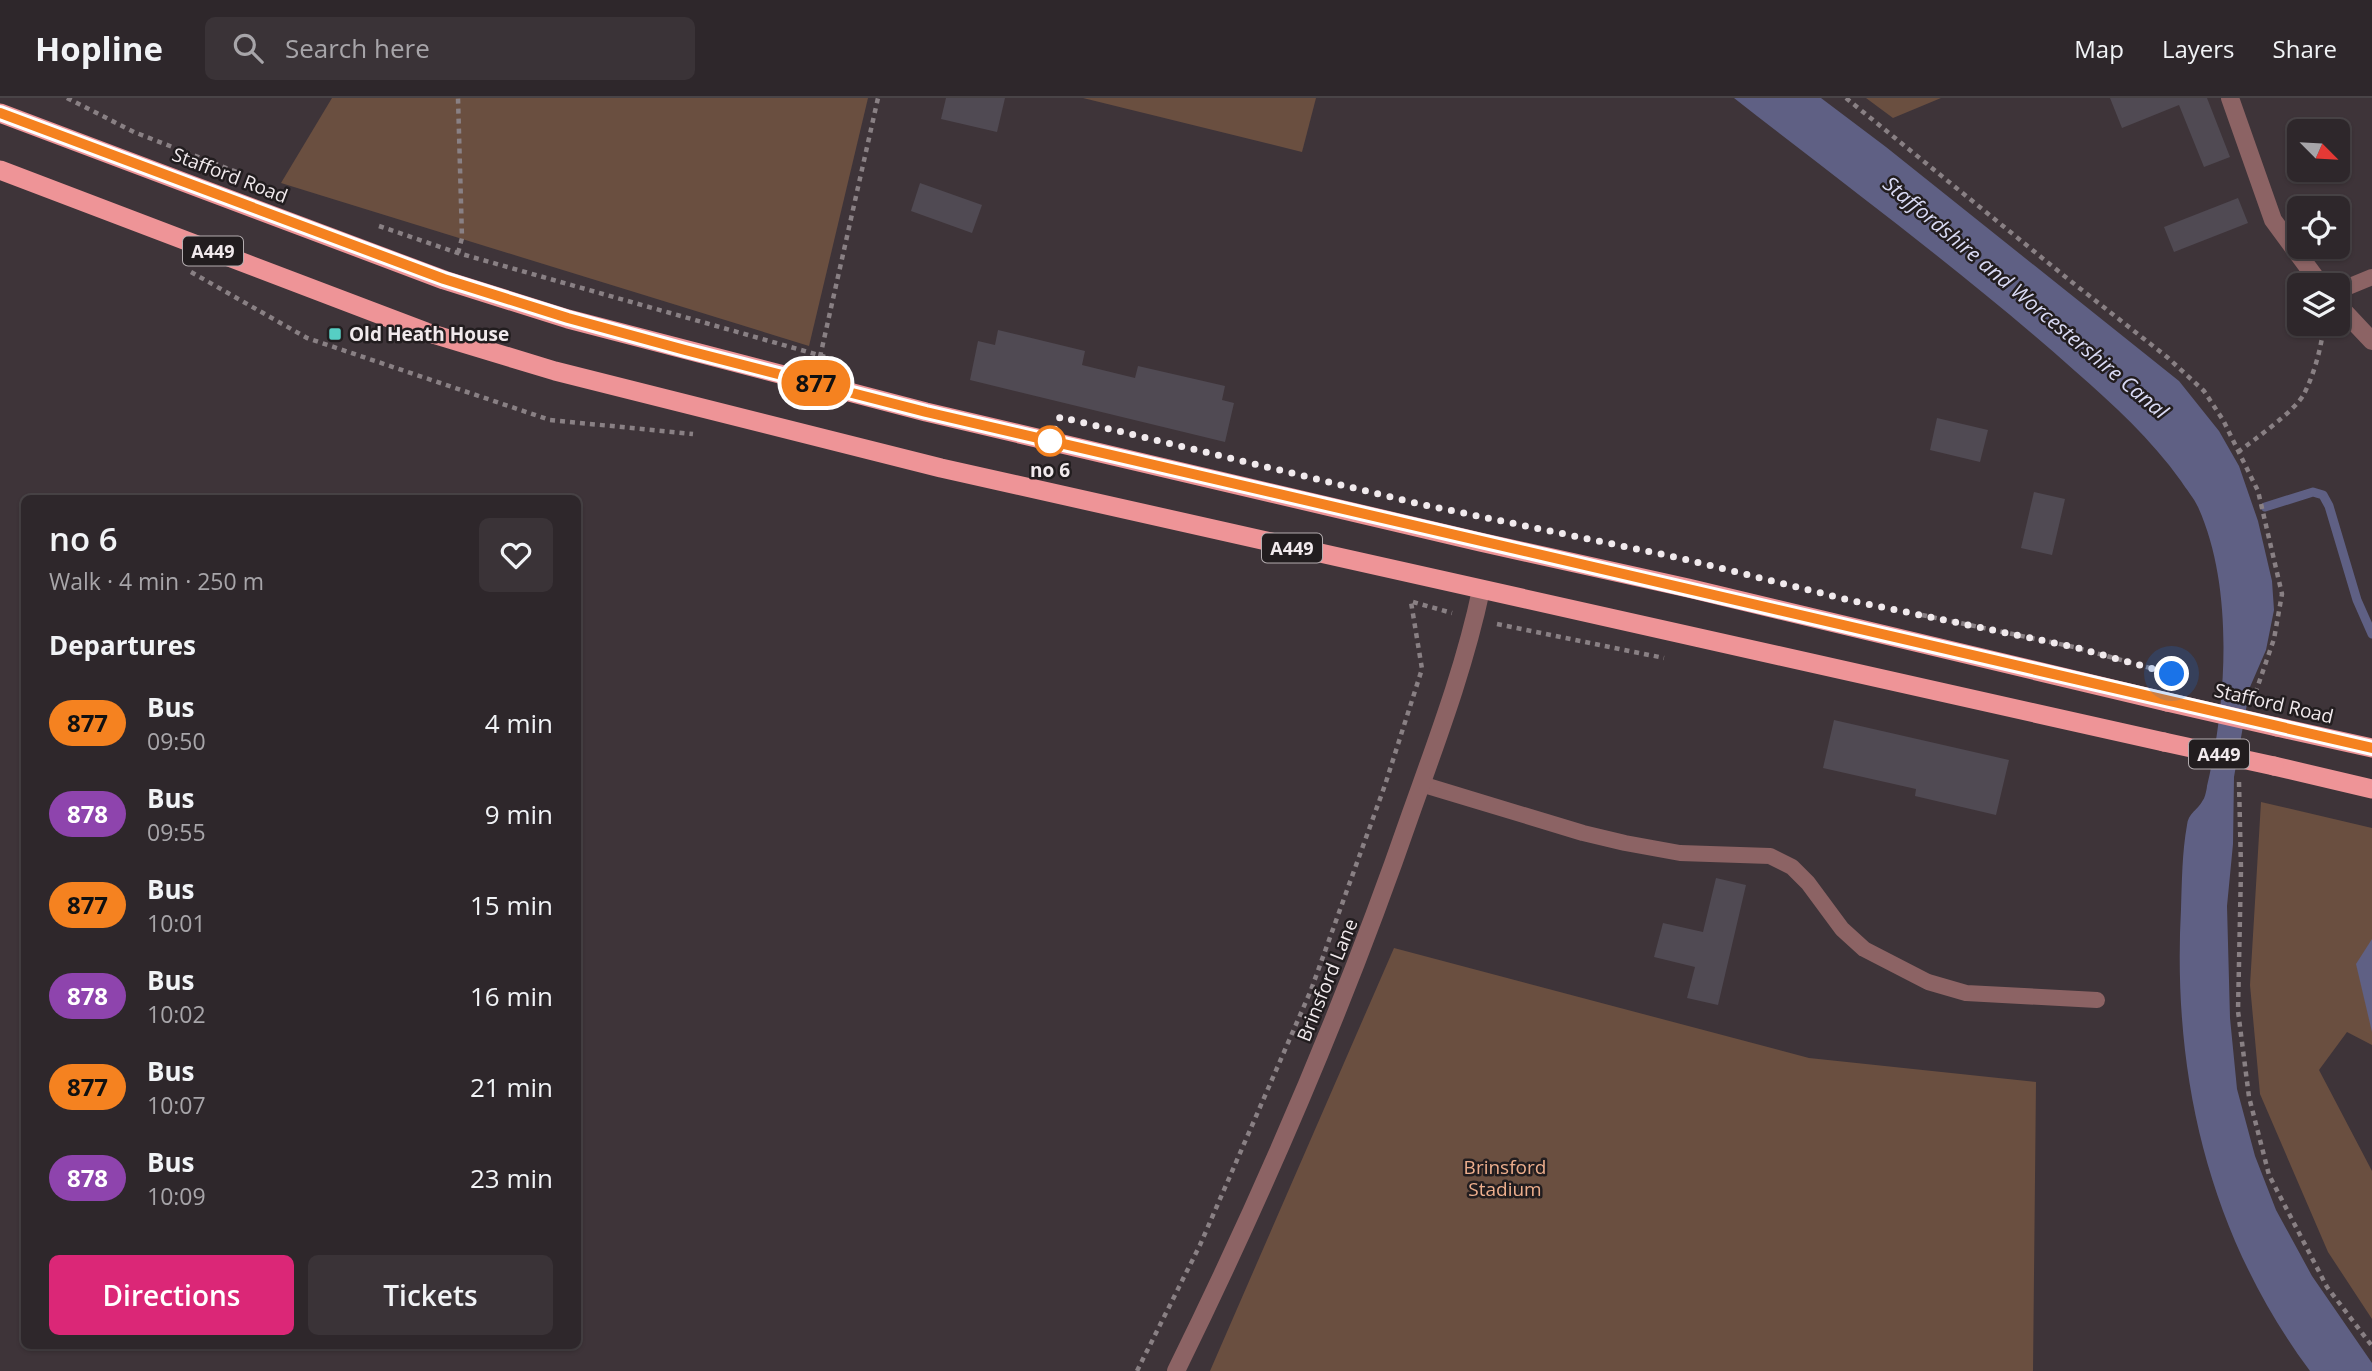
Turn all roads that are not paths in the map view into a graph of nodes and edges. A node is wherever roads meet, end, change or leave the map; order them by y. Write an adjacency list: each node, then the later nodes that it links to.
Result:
1 (2230, 98): 4 (street)
2 (0, 113): 10 (highway, Stafford Road / A449, bridge)
3 (0, 170): 9 (highway, A449)
4 (2312, 273)
5 (2372, 277): 6 (lane)
6 (2350, 286)
7 (2350, 318): 8 (street)
8 (2372, 341)
9 (1481, 590): 11 (street, Brinsford Lane); 12 (highway, A449, bridge)
10 (2372, 748)
11 (1422, 784): 13 (lane); 14 (street, Brinsford Lane)
12 (2372, 789)
13 (2097, 1000)
14 (1176, 1371)

